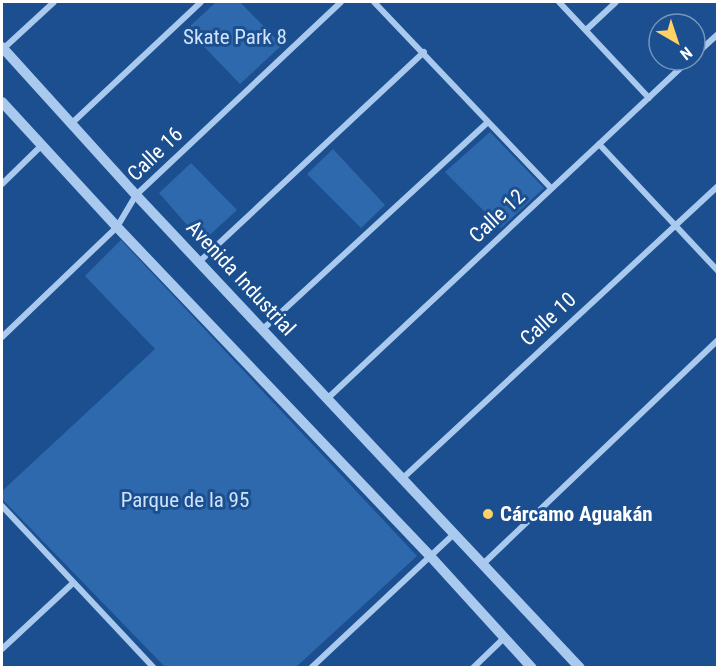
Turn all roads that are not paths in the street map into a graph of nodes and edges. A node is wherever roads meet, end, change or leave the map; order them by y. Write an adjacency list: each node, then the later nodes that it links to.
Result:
1 (54, 2): 8 (street)
2 (201, 2): 14 (street)
3 (341, 2): 20 (street, Calle 16)
4 (374, 2): 9 (street)
5 (559, 2): 7 (street)
6 (616, 2): 7 (street)
7 (586, 30): 11 (street)
8 (2, 48): 14 (street, Avenida Industrial)
9 (424, 52): 13 (street); 23 (street)
10 (676, 72): 11 (street, Calle 12)
11 (649, 98): 15 (street, Calle 12)
12 (2, 102): 16 (street)
13 (488, 122): 19 (street); 25 (street)
14 (72, 123): 20 (street, Avenida Industrial)
15 (599, 144): 19 (street, Calle 12); 21 (street)
16 (41, 146): 17 (street); 22 (street)
17 (2, 184)
18 (717, 186): 21 (street, Calle 10)
19 (551, 188): 28 (street, Calle 12)
20 (136, 195): 22 (street, Calle 16); 23 (street, Avenida Industrial)
21 (675, 225): 24 (street); 29 (street, Calle 10)
22 (117, 227): 26 (street, Calle 16); 32 (street)
23 (199, 262): 25 (street, Avenida Industrial)
24 (717, 271)
25 (262, 329): 28 (street, Avenida Industrial)
26 (2, 337)
27 (717, 340): 33 (street)
28 (328, 398): 29 (street, Avenida Industrial)
29 (403, 478): 31 (street, Avenida Industrial)
30 (2, 506): 34 (street)
31 (455, 533): 32 (street); 33 (street, Avenida Industrial)
32 (430, 557): 35 (street); 38 (street)
33 (483, 564): 41 (street, Avenida Industrial)
34 (73, 583): 36 (street); 37 (street)
35 (504, 638): 39 (street); 40 (street)
36 (2, 649)
37 (150, 666)
38 (311, 668)
39 (473, 668)
40 (531, 668)
41 (580, 668)

